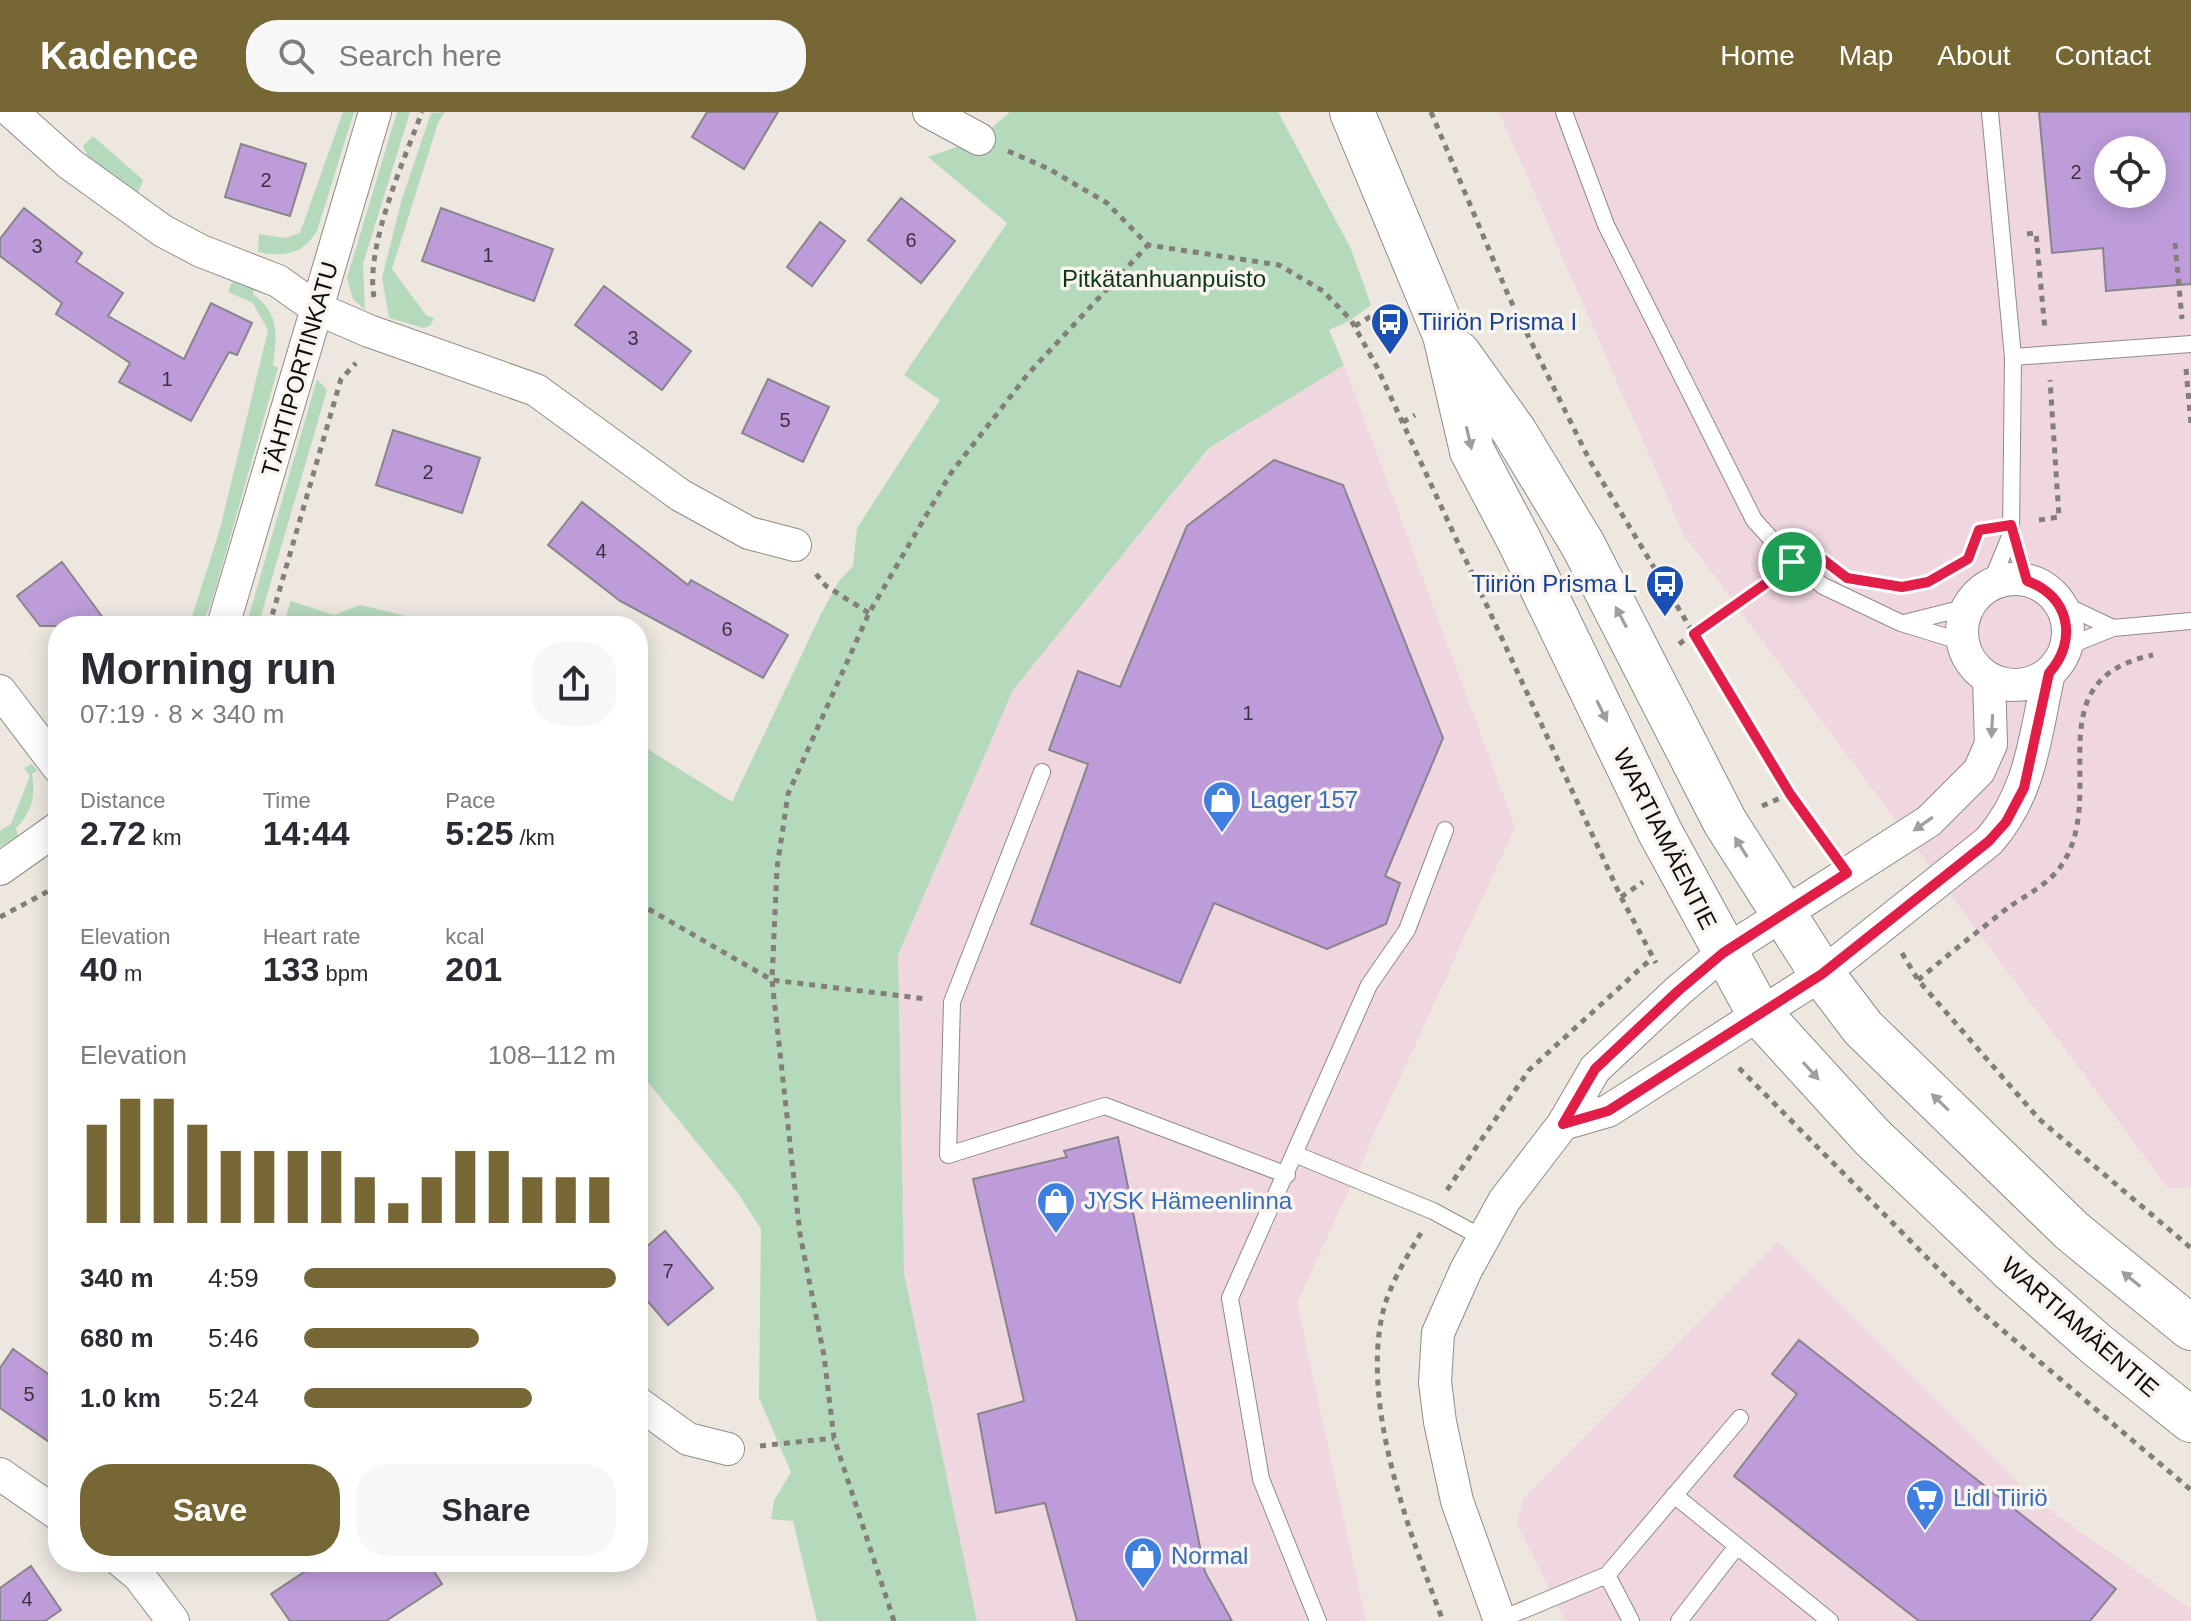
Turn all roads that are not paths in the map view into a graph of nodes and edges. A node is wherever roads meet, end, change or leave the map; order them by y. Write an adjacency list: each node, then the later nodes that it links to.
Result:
1 (12, 112): 8 (street)
2 (375, 112): 8 (street, TÄHTIPORTINKATU)
3 (929, 112): 7 (street)
4 (1352, 112): 9 (main road, WARTIAMÄENTIE)
5 (1564, 112): 19 (lane)
6 (1990, 112): 11 (lane)
7 (979, 139)
8 (316, 308): 13 (street); 17 (street, TÄHTIPORTINKATU)
9 (1445, 335): 31 (main road, WARTIAMÄENTIE, one-way to 9); 32 (main road, WARTIAMÄENTIE, one-way to 32)
10 (2191, 344): 11 (lane)
11 (2013, 357): 12 (lane)
12 (2011, 529): 14 (lane); 15 (lane)
13 (795, 545)
14 (2027, 581): 15 (street); 16 (street)
15 (1979, 596): 19 (lane); 21 (street)
16 (2058, 602): 20 (lane); 22 (street)
17 (226, 616)
18 (2191, 621): 20 (lane)
19 (1901, 623): 21 (lane)
20 (2113, 628): 22 (lane)
21 (1963, 642): 24 (street)
22 (2066, 647): 23 (street)
23 (2049, 673): 24 (street); 33 (street)
24 (1989, 679): 31 (street, one-way to 31)
25 (0, 691): 26 (street)
26 (48, 754)
27 (1042, 772): 37 (lane)
28 (1445, 830): 36 (lane)
29 (48, 835): 30 (street)
30 (0, 869)
31 (1783, 913): 32 (street); 33 (main road, WARTIAMÄENTIE)
32 (1723, 953): 34 (main road, WARTIAMÄENTIE); 35 (street)
33 (1822, 974): 34 (street); 39 (main road, WARTIAMÄENTIE, one-way to 33)
34 (1759, 1013): 35 (street); 42 (main road, WARTIAMÄENTIE, one-way to 42)
35 (1563, 1124): 38 (street)
36 (1297, 1155): 37 (lane); 38 (lane)
37 (1287, 1175): 52 (lane)
38 (1483, 1238): 53 (street)
39 (2191, 1328)
40 (648, 1410): 43 (street)
41 (1740, 1418): 45 (lane)
42 (2191, 1420)
43 (728, 1449)
44 (0, 1474): 46 (street)
45 (1674, 1495): 47 (lane); 49 (lane)
46 (48, 1507)
47 (1737, 1546): 50 (lane); 55 (lane)
48 (134, 1572): 51 (street)
49 (1607, 1575): 53 (lane); 54 (lane)
50 (1826, 1620)
51 (173, 1621)
52 (1318, 1621)
53 (1498, 1621)
54 (1631, 1621)
55 (1679, 1621)

